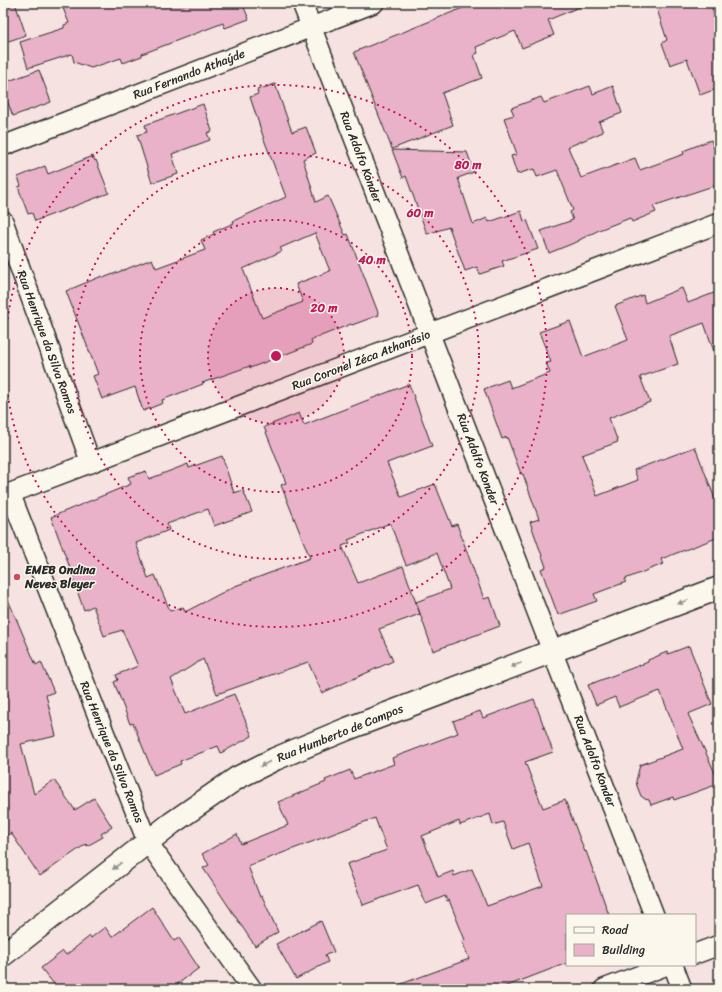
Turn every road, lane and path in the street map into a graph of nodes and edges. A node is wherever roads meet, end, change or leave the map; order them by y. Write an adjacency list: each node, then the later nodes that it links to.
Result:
1 (302, 3): 3 (street, Rua Adolfo Konder)
2 (374, 3): 3 (street, Rua Fernando Athaýde)
3 (312, 27): 4 (street, Rua Fernando Athaýde); 7 (street, Rua Adolfo Konder)
4 (3, 146)
5 (3, 221): 8 (street, Rua Henrique da Silva Ramos)
6 (719, 223): 7 (street, Rua Coronel Zéca Athanásio)
7 (430, 334): 8 (street, Rua Coronel Zéca Athanásio); 11 (street, Rua Adolfo Konder)
8 (91, 463): 9 (street, Rua Coronel Zéca Athanásio)
9 (6, 495): 12 (street, Rua Henrique da Silva Ramos)
10 (719, 588): 11 (main road, Rua Humberto de Campos, one-way to 11)
11 (552, 651): 12 (main road, Rua Humberto de Campos, one-way to 12); 13 (street, Rua Adolfo Konder)
12 (147, 842): 15 (main road, Rua Humberto de Campos, one-way to 15); 19 (street, Rua Henrique da Silva Ramos)
13 (654, 914)
14 (719, 945): 16 (street)
15 (6, 947)
16 (696, 954)
17 (664, 966): 20 (street)
18 (673, 966): 21 (street)
19 (252, 989)
20 (604, 989)
21 (682, 989)

